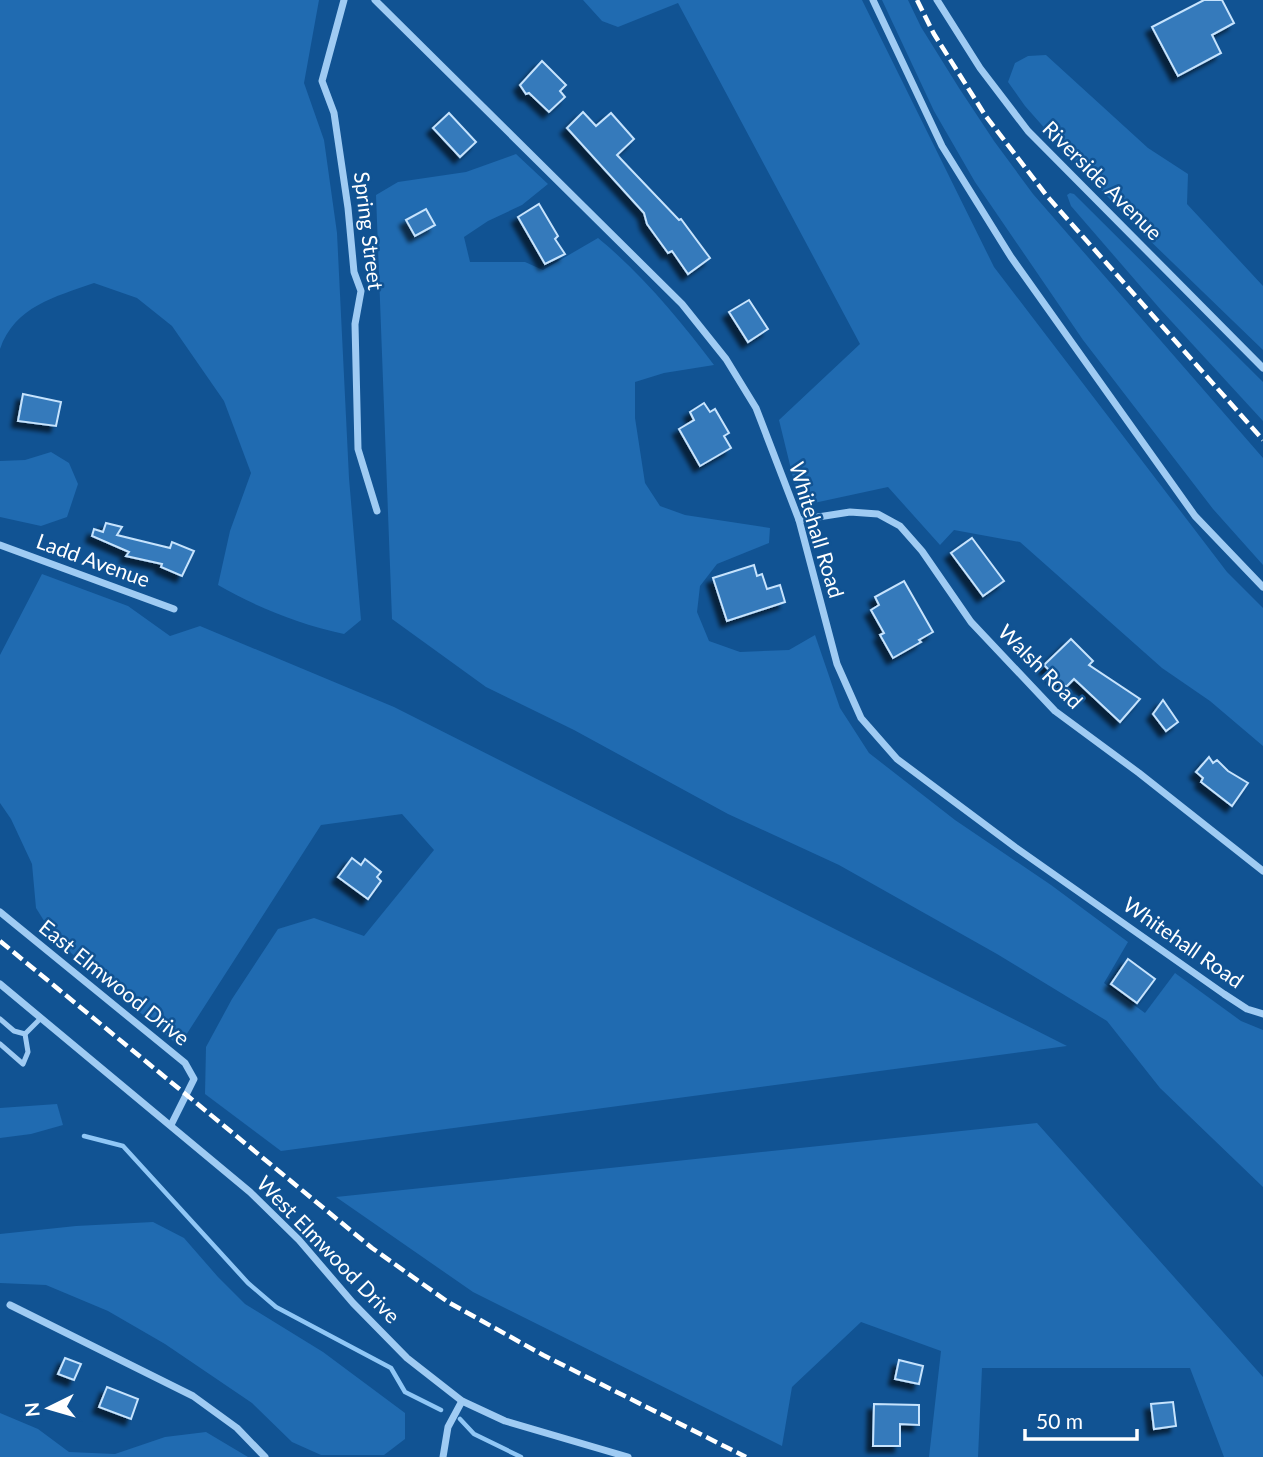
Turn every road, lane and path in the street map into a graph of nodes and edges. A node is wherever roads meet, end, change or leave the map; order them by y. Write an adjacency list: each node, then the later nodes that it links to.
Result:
1 (344, 0): 6 (street, Spring Street)
2 (375, 0): 7 (street, Whitehall Road)
3 (873, 0): 9 (street)
4 (937, 0): 5 (street, Riverside Avenue)
5 (1263, 368)
6 (377, 511)
7 (799, 520): 11 (street, Walsh Road); 14 (street, Whitehall Road)
8 (0, 545): 10 (street, Ladd Avenue)
9 (1263, 587)
10 (174, 609)
11 (1263, 871)
12 (0, 912): 19 (street, East Elmwood Drive)
13 (0, 984): 16 (street, West Elmwood Drive)
14 (1263, 1014)
15 (0, 1018): 17 (lane)
16 (41, 1018): 17 (lane); 19 (street, West Elmwood Drive)
17 (25, 1034): 18 (lane)
18 (0, 1044)
19 (171, 1125): 21 (street, West Elmwood Drive)
20 (10, 1305): 22 (street)
21 (462, 1401): 23 (street); 24 (street, West Elmwood Drive)
22 (265, 1457)
23 (443, 1457)
24 (628, 1457)

